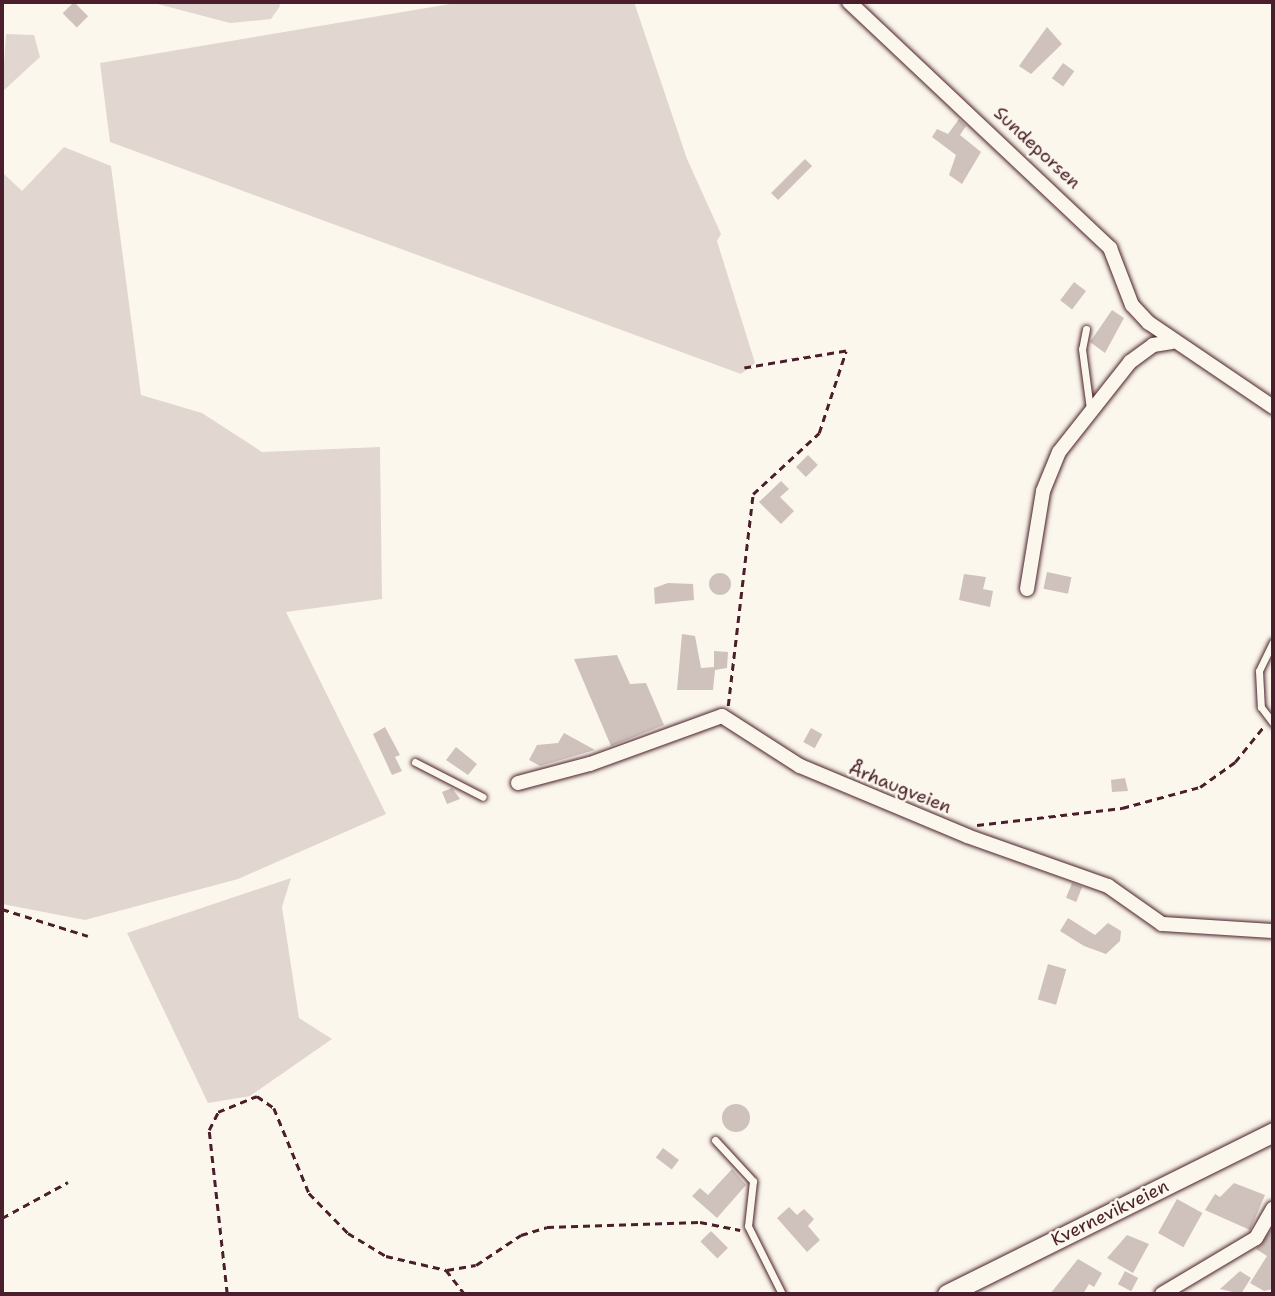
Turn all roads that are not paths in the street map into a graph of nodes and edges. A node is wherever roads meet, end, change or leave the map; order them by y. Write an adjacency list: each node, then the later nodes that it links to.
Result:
1 (849, 2): 3 (street, Sundeporsen)
2 (1086, 329): 5 (lane)
3 (1172, 342): 4 (street, Sundeporsen); 5 (street)
4 (1273, 407)
5 (1090, 409): 6 (street)
6 (1027, 589)
7 (1273, 642): 8 (lane)
8 (1271, 721)
9 (415, 762): 11 (lane)
10 (518, 782): 12 (street, Århaugveien)
11 (483, 797)
12 (1273, 931)
13 (1273, 1132): 17 (main road, Kvernevikveien)
14 (715, 1140): 16 (lane)
15 (1273, 1209): 18 (street)
16 (782, 1294)
17 (947, 1294)
18 (1162, 1294)

